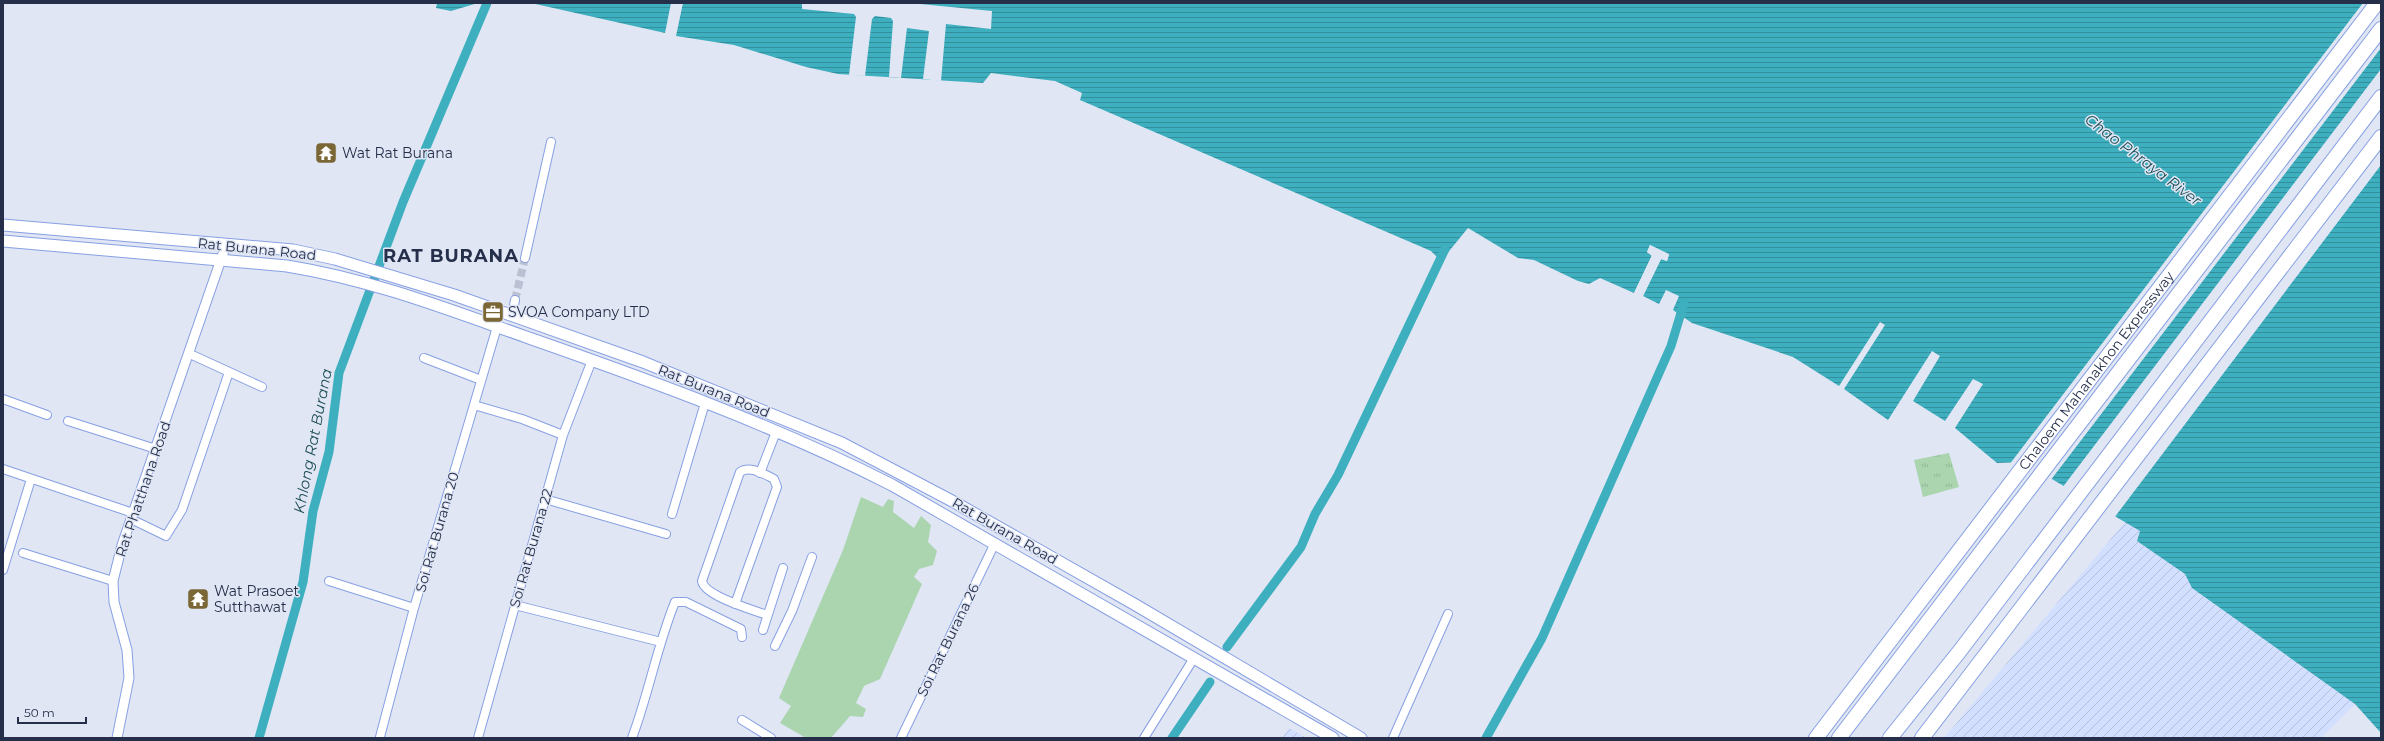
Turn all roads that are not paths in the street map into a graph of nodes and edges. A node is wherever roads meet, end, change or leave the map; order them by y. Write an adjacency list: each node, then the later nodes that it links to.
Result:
1 (2377, 3): 63 (highway, Chaloem Mahanakhon Expressway)
2 (2381, 29): 64 (highway, Chaloem Mahanakhon Expressway)
3 (2381, 97): 65 (highway)
4 (2381, 137): 66 (highway)
5 (552, 142): 9 (street)
6 (3, 225): 8 (main road, Rat Burana Road)
7 (3, 241): 10 (main road, Rat Burana Road)
8 (226, 245): 10 (street, Rat Phatthana Road); 12 (main road, Rat Burana Road)
9 (525, 258)
10 (221, 261): 13 (main road, Rat Burana Road); 14 (street, Rat Phatthana Road)
11 (515, 300): 12 (street)
12 (512, 316): 61 (main road, Rat Burana Road)
13 (497, 327): 16 (main road, Rat Burana Road); 18 (street, Soi Rat Burana 20)
14 (190, 354): 17 (street); 27 (street, Rat Phatthana Road)
15 (424, 358): 18 (street)
16 (592, 360): 21 (main road, Rat Burana Road); 26 (street, Soi Rat Burana 22)
17 (229, 372): 19 (street); 33 (street)
18 (481, 380): 22 (street, Soi Rat Burana 20)
19 (262, 387)
20 (3, 399): 23 (street)
21 (706, 403): 25 (main road, Rat Burana Road); 32 (street)
22 (474, 405): 26 (street); 44 (street, Soi Rat Burana 20)
23 (47, 415)
24 (68, 420): 27 (street)
25 (776, 432): 29 (street); 35 (main road, Rat Burana Road)
26 (563, 435): 31 (street, Soi Rat Burana 22)
27 (156, 450): 33 (street, Rat Phatthana Road)
28 (3, 469): 30 (street)
29 (760, 473): 42 (street); 42 (street)
30 (31, 479): 33 (street); 39 (street)
31 (545, 499): 34 (street); 43 (street, Soi Rat Burana 22)
32 (672, 514)
33 (132, 516): 41 (street, Rat Phatthana Road)
34 (666, 534)
35 (995, 543): 51 (main road, Rat Burana Road); 58 (street, Soi Rat Burana 26)
36 (23, 553): 41 (street)
37 (812, 557): 50 (street)
38 (783, 568): 46 (street)
39 (3, 570)
40 (329, 581): 44 (street)
41 (113, 582): 54 (street, Rat Phatthana Road)
42 (735, 604): 46 (street)
43 (515, 605): 49 (street); 55 (street, Soi Rat Burana 22)
44 (414, 608): 53 (street, Soi Rat Burana 20)
45 (1448, 614): 62 (street)
46 (767, 615): 47 (street)
47 (762, 630)
48 (742, 637): 49 (street)
49 (661, 642): 56 (street)
50 (775, 646)
51 (1194, 658): 59 (street); 60 (main road, Rat Burana Road)
52 (742, 720): 57 (street)
53 (380, 737)
54 (117, 738)
55 (478, 738)
56 (632, 738)
57 (771, 738)
58 (901, 738)
59 (1144, 738)
60 (1333, 738)
61 (1361, 738)
62 (1394, 738)
63 (1816, 738)
64 (1839, 738)
65 (1890, 738)
66 (1922, 738)

